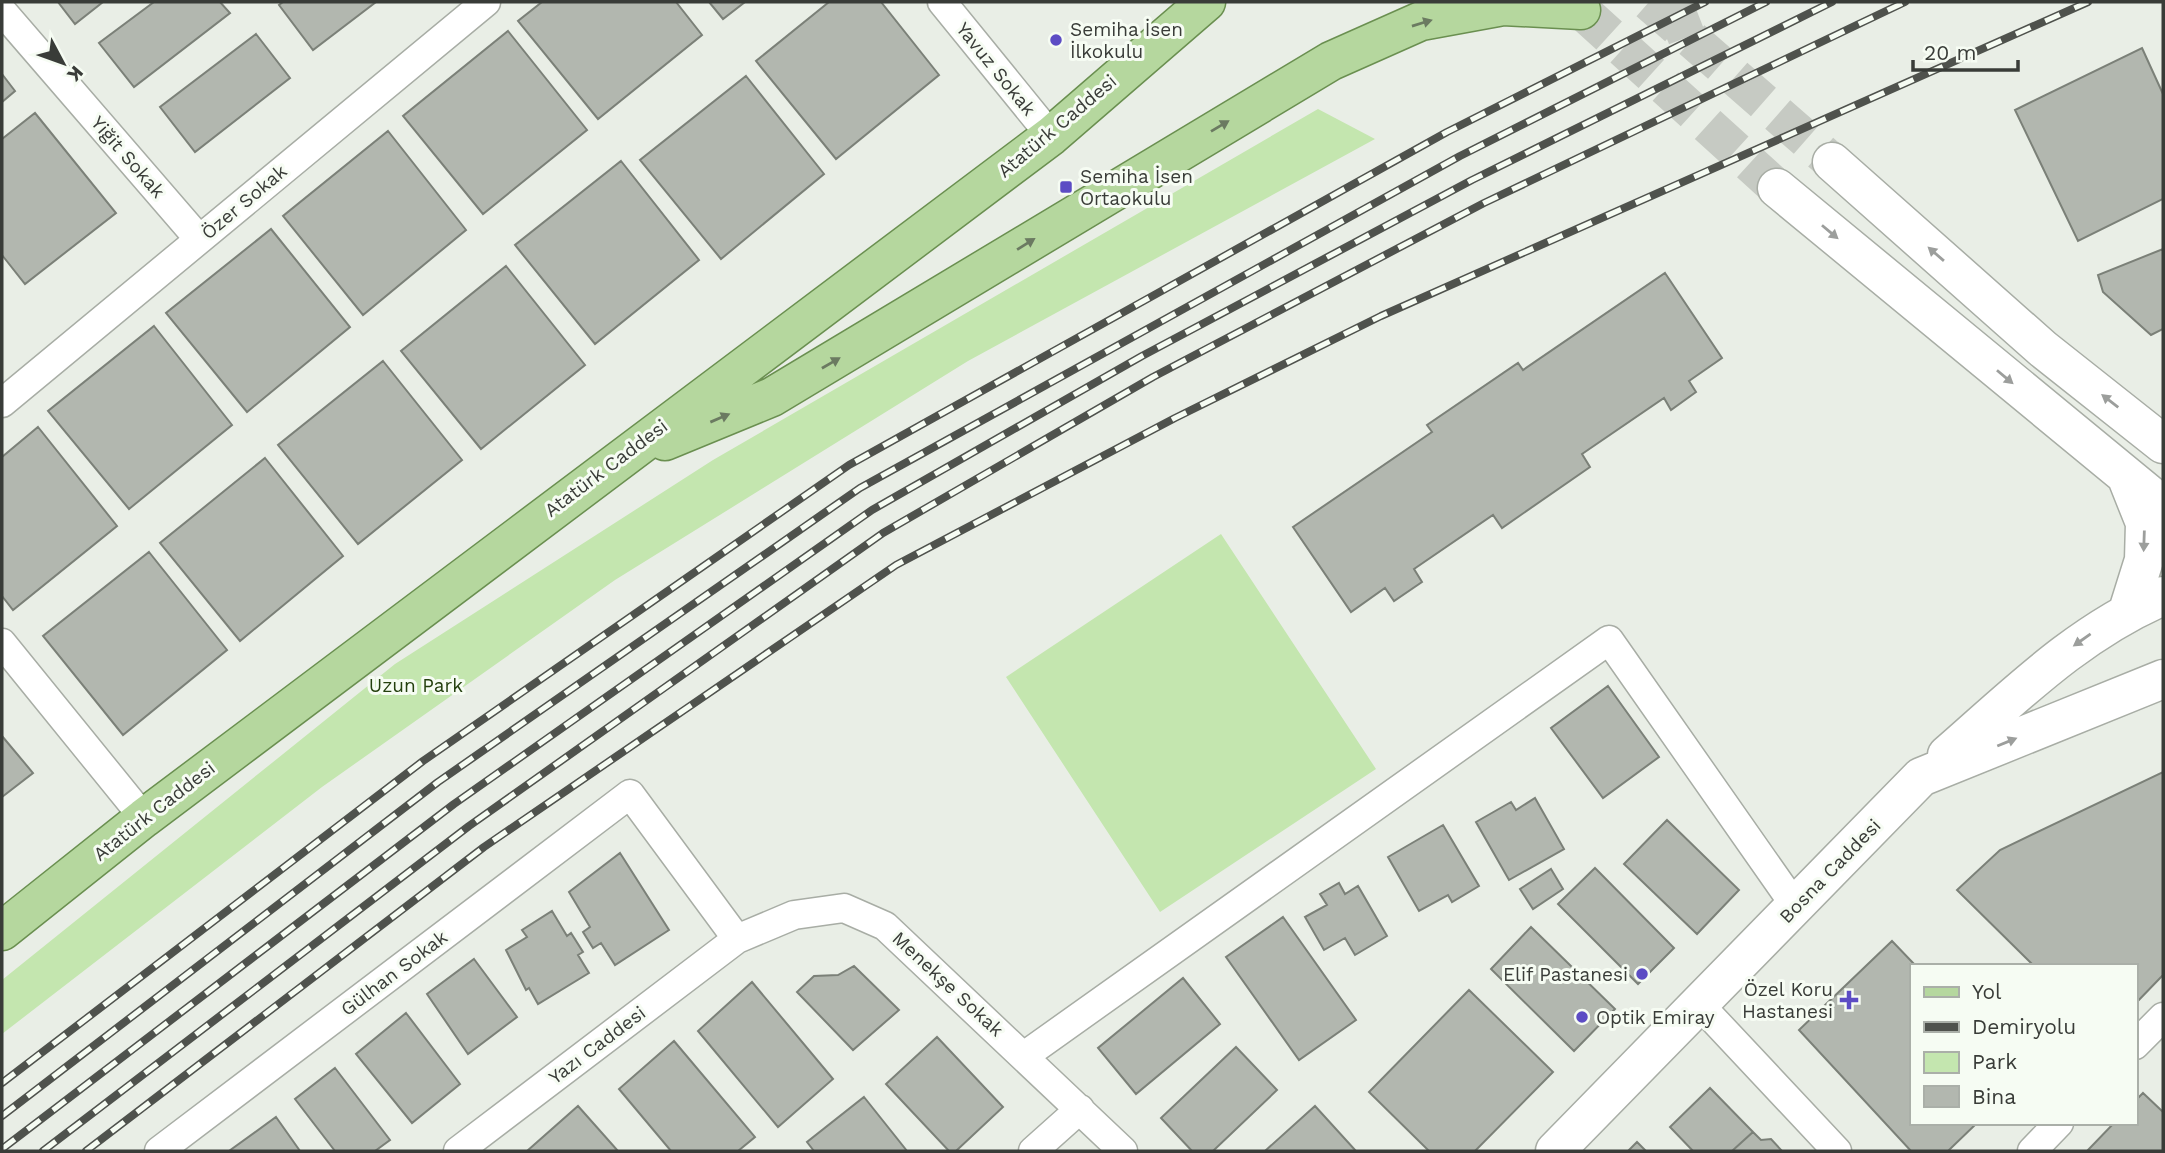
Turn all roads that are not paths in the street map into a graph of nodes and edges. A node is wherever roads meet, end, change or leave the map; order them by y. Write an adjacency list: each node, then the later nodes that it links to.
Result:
1 (942, 2): 8 (street, Yavuz Sokak)
2 (1176, 2): 7 (main road)
3 (1206, 2): 7 (main road, Atatürk Caddesi)
4 (476, 5): 11 (street, Özer Sokak)
5 (1577, 6): 14 (main road, one-way to 5)
6 (2, 11): 11 (street, Yiğit Sokak)
7 (1141, 55): 8 (main road, Atatürk Caddesi)
8 (1051, 135): 14 (main road, Atatürk Caddesi)
9 (1832, 162): 13 (street, one-way to 9)
10 (1777, 188): 15 (street, one-way to 15)
11 (199, 239): 12 (street, Özer Sokak)
12 (2, 402)
13 (2163, 444)
14 (612, 464): 22 (main road, Atatürk Caddesi)
15 (2126, 476): 16 (street); 18 (street, one-way to 18)
16 (2163, 506)
17 (2163, 596): 18 (street)
18 (2128, 611): 21 (street, one-way to 21)
19 (2, 643): 22 (street)
20 (2163, 679): 21 (street, Bosna Caddesi, one-way to 20)
21 (1921, 777): 23 (street, Bosna Caddesi)
22 (144, 818): 24 (main road, Atatürk Caddesi)
23 (1796, 907): 26 (street, Bosna Caddesi); 29 (street)
24 (2, 931)
25 (737, 939): 29 (street, Menekşe Sokak); 32 (street, Gülhan Sokak); 33 (street, Yazı Caddesi)
26 (1700, 1005): 36 (street, Bosna Caddesi); 37 (street)
27 (2163, 1017): 28 (street)
28 (2137, 1043)
29 (1024, 1055): 30 (street, Menekşe Sokak)
30 (1080, 1108): 34 (street); 35 (street, Menekşe Sokak)
31 (2057, 1125): 38 (street)
32 (159, 1151)
33 (458, 1151)
34 (1033, 1151)
35 (1123, 1151)
36 (1555, 1151)
37 (1837, 1151)
38 (2032, 1151)

